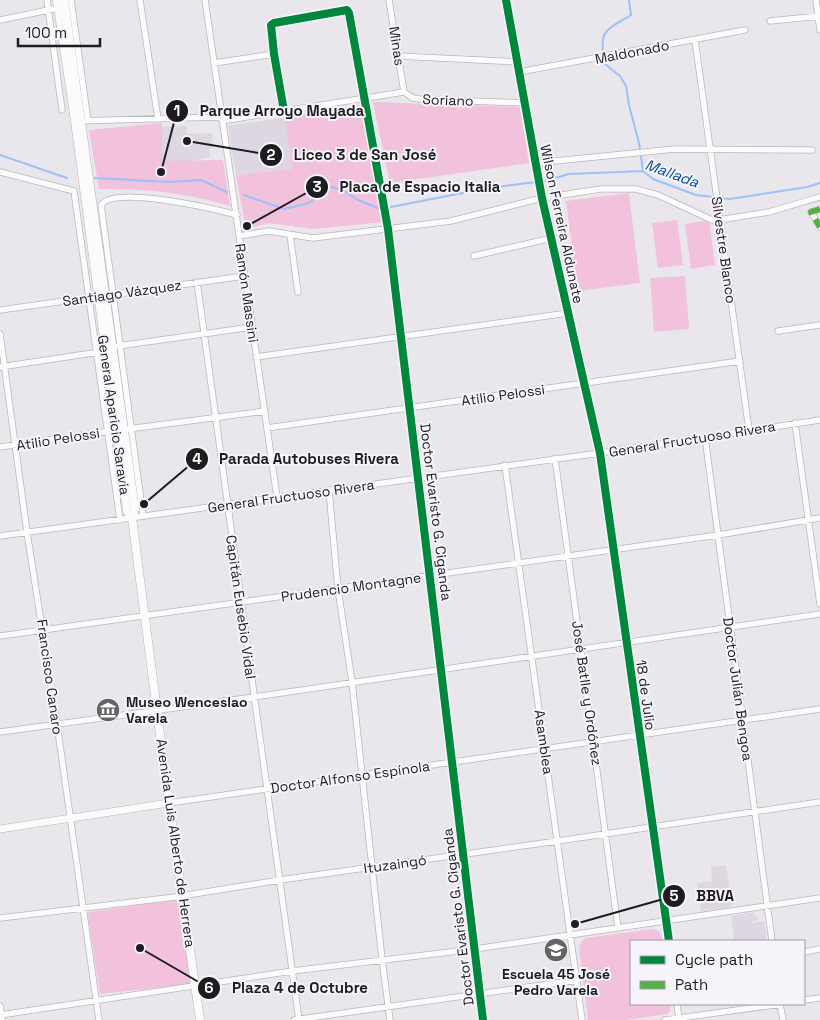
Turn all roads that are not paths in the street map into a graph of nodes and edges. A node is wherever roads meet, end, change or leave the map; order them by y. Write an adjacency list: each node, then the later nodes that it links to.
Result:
1 (47, 0): 10 (street)
2 (64, 0): 29 (main road, General Aparicio Saravia)
3 (71, 0): 29 (street, General Aparicio Saravia)
4 (140, 0): 28 (street)
5 (204, 0): 19 (street, Ramón Massini)
6 (389, 0): 18 (street, Minas)
7 (506, 0): 20 (street, Wilson Ferreira Aldunate)
8 (816, 0): 11 (street)
9 (57, 4): 10 (street); 29 (main road, General Aparicio Saravia)
10 (48, 10): 12 (street); 25 (street)
11 (819, 16): 13 (street); 15 (street)
12 (0, 20)
13 (770, 21)
14 (745, 30): 16 (street, Maldonado)
15 (820, 30)
16 (695, 40): 21 (street, Maldonado); 30 (street, Silvestre Blanco)
17 (274, 54): 19 (street); 23 (street, Doctor Evaristo G. Ciganda); 26 (street)
18 (398, 56): 20 (street); 22 (street, Minas)
19 (214, 62): 27 (street, Ramón Massini)
20 (518, 62): 21 (street, Wilson Ferreira Aldunate)
21 (520, 72): 24 (street, Wilson Ferreira Aldunate)
22 (404, 92): 23 (street, Soriano); 24 (street, Soriano)
23 (365, 98): 26 (street, Soriano); 40 (street, Doctor Evaristo G. Ciganda)
24 (526, 103): 32 (street, Wilson Ferreira Aldunate)
25 (62, 110)
26 (284, 110): 27 (street, Soriano)
27 (222, 118): 28 (street, Soriano); 37 (street, Ramón Massini)
28 (158, 119): 29 (street, Soriano)
29 (82, 121): 48 (main road, General Aparicio Saravia)
30 (710, 150): 31 (street); 32 (street); 38 (street, Silvestre Blanco)
31 (812, 150)
32 (535, 163): 35 (street, Wilson Ferreira Aldunate)
33 (0, 172): 49 (street, General Aparicio Saravia)
34 (820, 197): 38 (street)
35 (542, 198): 38 (street); 40 (street); 43 (street, Wilson Ferreira Aldunate)
36 (820, 209): 39 (street)
37 (237, 215): 42 (street, Ramón Massini); 48 (street, General Aparicio Saravia)
38 (719, 220): 61 (street, Silvestre Blanco)
39 (820, 227)
40 (388, 229): 41 (street); 57 (street, Doctor Evaristo G. Ciganda)
41 (290, 235): 42 (street); 47 (street)
42 (239, 236): 45 (street, Ramón Massini)
43 (552, 238): 44 (street); 51 (street, Wilson Ferreira Aldunate)
44 (474, 256)
45 (244, 276): 46 (street, Santiago Vázquez); 53 (street, Ramón Massini)
46 (197, 282): 48 (street, Santiago Vázquez); 56 (street, Capitán Eusebio Vidal)
47 (298, 292)
48 (106, 296): 49 (street, Santiago Vázquez); 58 (main road, General Aparicio Saravia); 58 (street, General Aparicio Saravia)
49 (89, 298): 50 (street, Santiago Vázquez); 59 (street, General Aparicio Saravia)
50 (0, 310)
51 (568, 312): 57 (street); 63 (street, Wilson Ferreira Aldunate)
52 (820, 325): 54 (street)
53 (252, 327): 56 (street); 60 (street, Ramón Massini)
54 (778, 331)
55 (0, 334): 62 (street, Francisco Canaro)
56 (204, 334): 58 (street); 66 (street, Capitán Eusebio Vidal)
57 (402, 337): 60 (street); 64 (street, Doctor Evaristo G. Ciganda)
58 (113, 348): 59 (street); 70 (main road, General Aparicio Saravia); 70 (street, General Aparicio Saravia)
59 (96, 352): 62 (street); 72 (street, General Aparicio Saravia)
60 (256, 357): 65 (street, Ramón Massini)
61 (740, 361): 63 (street, Atilio Pelossi); 71 (street, Silvestre Blanco)
62 (2, 367): 74 (street, Francisco Canaro)
63 (584, 383): 64 (street, Atilio Pelossi); 76 (street, Wilson Ferreira Aldunate)
64 (410, 408): 69 (street, Atilio Pelossi); 79 (street, Doctor Evaristo G. Ciganda)
65 (265, 411): 66 (street, Atilio Pelossi); 69 (street, Ramón Massini)
66 (215, 417): 70 (street, Atilio Pelossi); 82 (street, Capitán Eusebio Vidal)
67 (820, 420): 68 (street, General Fructuoso Rivera)
68 (795, 423): 71 (street, General Fructuoso Rivera); 87 (street)
69 (267, 428): 81 (street, Ramón Massini)
70 (124, 429): 72 (street, Atilio Pelossi); 83 (street, General Aparicio Saravia); 84 (main road, General Aparicio Saravia)
71 (749, 430): 73 (street, General Fructuoso Rivera)
72 (108, 431): 74 (street, Atilio Pelossi); 86 (street, General Aparicio Saravia)
73 (704, 437): 76 (street, General Fructuoso Rivera); 89 (street, Doctor Julián Bengoa)
74 (16, 445): 75 (street, Atilio Pelossi); 88 (street, Francisco Canaro)
75 (0, 447)
76 (600, 453): 77 (street, General Fructuoso Rivera); 91 (street, 18 de Julio)
77 (555, 458): 78 (street, General Fructuoso Rivera); 92 (street, José Batlle y Ordóñez)
78 (505, 465): 79 (street, General Fructuoso Rivera); 93 (street, Asamblea)
79 (418, 478): 80 (street, General Fructuoso Rivera); 94 (street, Doctor Evaristo G. Ciganda)
80 (329, 490): 81 (street, General Fructuoso Rivera); 95 (street)
81 (277, 498): 82 (street, General Fructuoso Rivera)
82 (227, 505): 83 (street, General Fructuoso Rivera); 96 (street, Capitán Eusebio Vidal)
83 (143, 516): 84 (street, General Fructuoso Rivera)
84 (132, 518): 86 (street, General Fructuoso Rivera); 99 (main road, Avenida Luis Alberto de Herrera)
85 (820, 518): 87 (street, Prudencio Montagne)
86 (120, 520): 88 (street, General Fructuoso Rivera)
87 (808, 520): 89 (street, Prudencio Montagne); 97 (street)
88 (27, 532): 90 (street, General Fructuoso Rivera); 101 (street, Francisco Canaro)
89 (718, 534): 91 (street, Prudencio Montagne); 100 (street, Doctor Julián Bengoa)
90 (0, 536)
91 (614, 548): 92 (street, Prudencio Montagne); 103 (street, 18 de Julio)
92 (569, 555): 93 (street, Prudencio Montagne); 104 (street, José Batlle y Ordóñez)
93 (519, 562): 94 (street, Prudencio Montagne); 105 (street, Asamblea)
94 (431, 576): 95 (street, Prudencio Montagne); 106 (street, Doctor Evaristo G. Ciganda)
95 (338, 589): 96 (street, Prudencio Montagne); 107 (street)
96 (240, 602): 99 (street, Prudencio Montagne); 108 (street, Capitán Eusebio Vidal)
97 (820, 604)
98 (820, 614): 100 (street)
99 (144, 615): 101 (street, Prudencio Montagne); 110 (main road, Avenida Luis Alberto de Herrera)
100 (729, 628): 103 (street); 111 (street, Doctor Julián Bengoa)
101 (43, 630): 102 (street, Prudencio Montagne); 112 (street, Francisco Canaro)
102 (0, 636)
103 (626, 643): 104 (street); 114 (street, 18 de Julio)
104 (580, 649): 105 (street); 115 (street, José Batlle y Ordóñez)
105 (532, 657): 106 (street); 116 (street, Asamblea)
106 (442, 669): 107 (street); 117 (street, Doctor Evaristo G. Ciganda)
107 (352, 682): 108 (street); 118 (street)
108 (254, 697): 110 (street); 119 (street, Capitán Eusebio Vidal)
109 (820, 709): 111 (street, Doctor Alfonso Espínola)
110 (157, 710): 112 (street); 121 (main road, Avenida Luis Alberto de Herrera)
111 (742, 720): 114 (street, Doctor Alfonso Espínola); 122 (street, Doctor Julián Bengoa)
112 (57, 724): 113 (street); 123 (street, Francisco Canaro)
113 (0, 732)
114 (639, 735): 115 (street, Doctor Alfonso Espínola); 124 (street, 18 de Julio)
115 (593, 742): 116 (street, Doctor Alfonso Espínola); 126 (street, José Batlle y Ordóñez)
116 (544, 749): 117 (street, Doctor Alfonso Espínola); 127 (street, Asamblea)
117 (452, 763): 118 (street, Doctor Alfonso Espínola); 128 (street, Doctor Evaristo G. Ciganda)
118 (361, 775): 119 (street, Doctor Alfonso Espínola); 129 (street)
119 (267, 788): 121 (street, Doctor Alfonso Espínola); 130 (street, Capitán Eusebio Vidal)
120 (820, 802): 122 (street, Ituzaingó)
121 (169, 803): 123 (street, Doctor Alfonso Espínola); 131 (main road, Avenida Luis Alberto de Herrera)
122 (754, 812): 124 (street, Ituzaingó); 133 (street, Doctor Julián Bengoa)
123 (70, 818): 125 (street, Doctor Alfonso Espínola); 134 (street, Francisco Canaro)
124 (653, 827): 126 (street, Ituzaingó); 136 (street, 18 de Julio)
125 (0, 829)
126 (606, 834): 127 (street, Ituzaingó); 137 (street, José Batlle y Ordóñez)
127 (558, 841): 128 (street, Ituzaingó); 138 (street, Asamblea)
128 (463, 854): 129 (street, Ituzaingó); 141 (street, Doctor Evaristo G. Ciganda)
129 (372, 867): 130 (street, Ituzaingó); 144 (street)
130 (280, 880): 131 (street, Ituzaingó); 145 (street, Capitán Eusebio Vidal)
131 (183, 896): 134 (street, Ituzaingó); 147 (main road, Avenida Luis Alberto de Herrera)
132 (820, 898): 133 (street)
133 (767, 906): 136 (street); 140 (street, Doctor Julián Bengoa)
134 (83, 908): 135 (street, Ituzaingó); 151 (street, Francisco Canaro)
135 (0, 918)
136 (666, 920): 137 (street); 139 (street, 18 de Julio)
137 (618, 928): 138 (street)
138 (571, 934): 141 (street); 146 (street, Asamblea)
139 (668, 940)
140 (772, 940)
141 (475, 949): 144 (street); 148 (street, Doctor Evaristo G. Ciganda)
142 (820, 949): 143 (street)
143 (805, 952)
144 (382, 959): 145 (street); 156 (street)
145 (292, 971): 147 (street); 161 (street, Capitán Eusebio Vidal)
146 (578, 980): 148 (street); 164 (street, Asamblea)
147 (196, 987): 151 (street); 160 (main road, Avenida Luis Alberto de Herrera)
148 (480, 994): 156 (street); 163 (street, Doctor Evaristo G. Ciganda)
149 (820, 998): 150 (street)
150 (805, 1000)
151 (96, 1001): 157 (street); 159 (street, Francisco Canaro)
152 (677, 1005): 158 (street)
153 (774, 1005): 158 (street)
154 (781, 1005): 166 (street)
155 (0, 1006): 157 (street)
156 (388, 1007): 161 (street); 162 (street)
157 (1, 1017)
158 (679, 1019): 165 (street)
159 (99, 1020)
160 (200, 1020)
161 (298, 1020)
162 (390, 1020)
163 (483, 1020)
164 (582, 1020)
165 (665, 1020)
166 (782, 1020)

